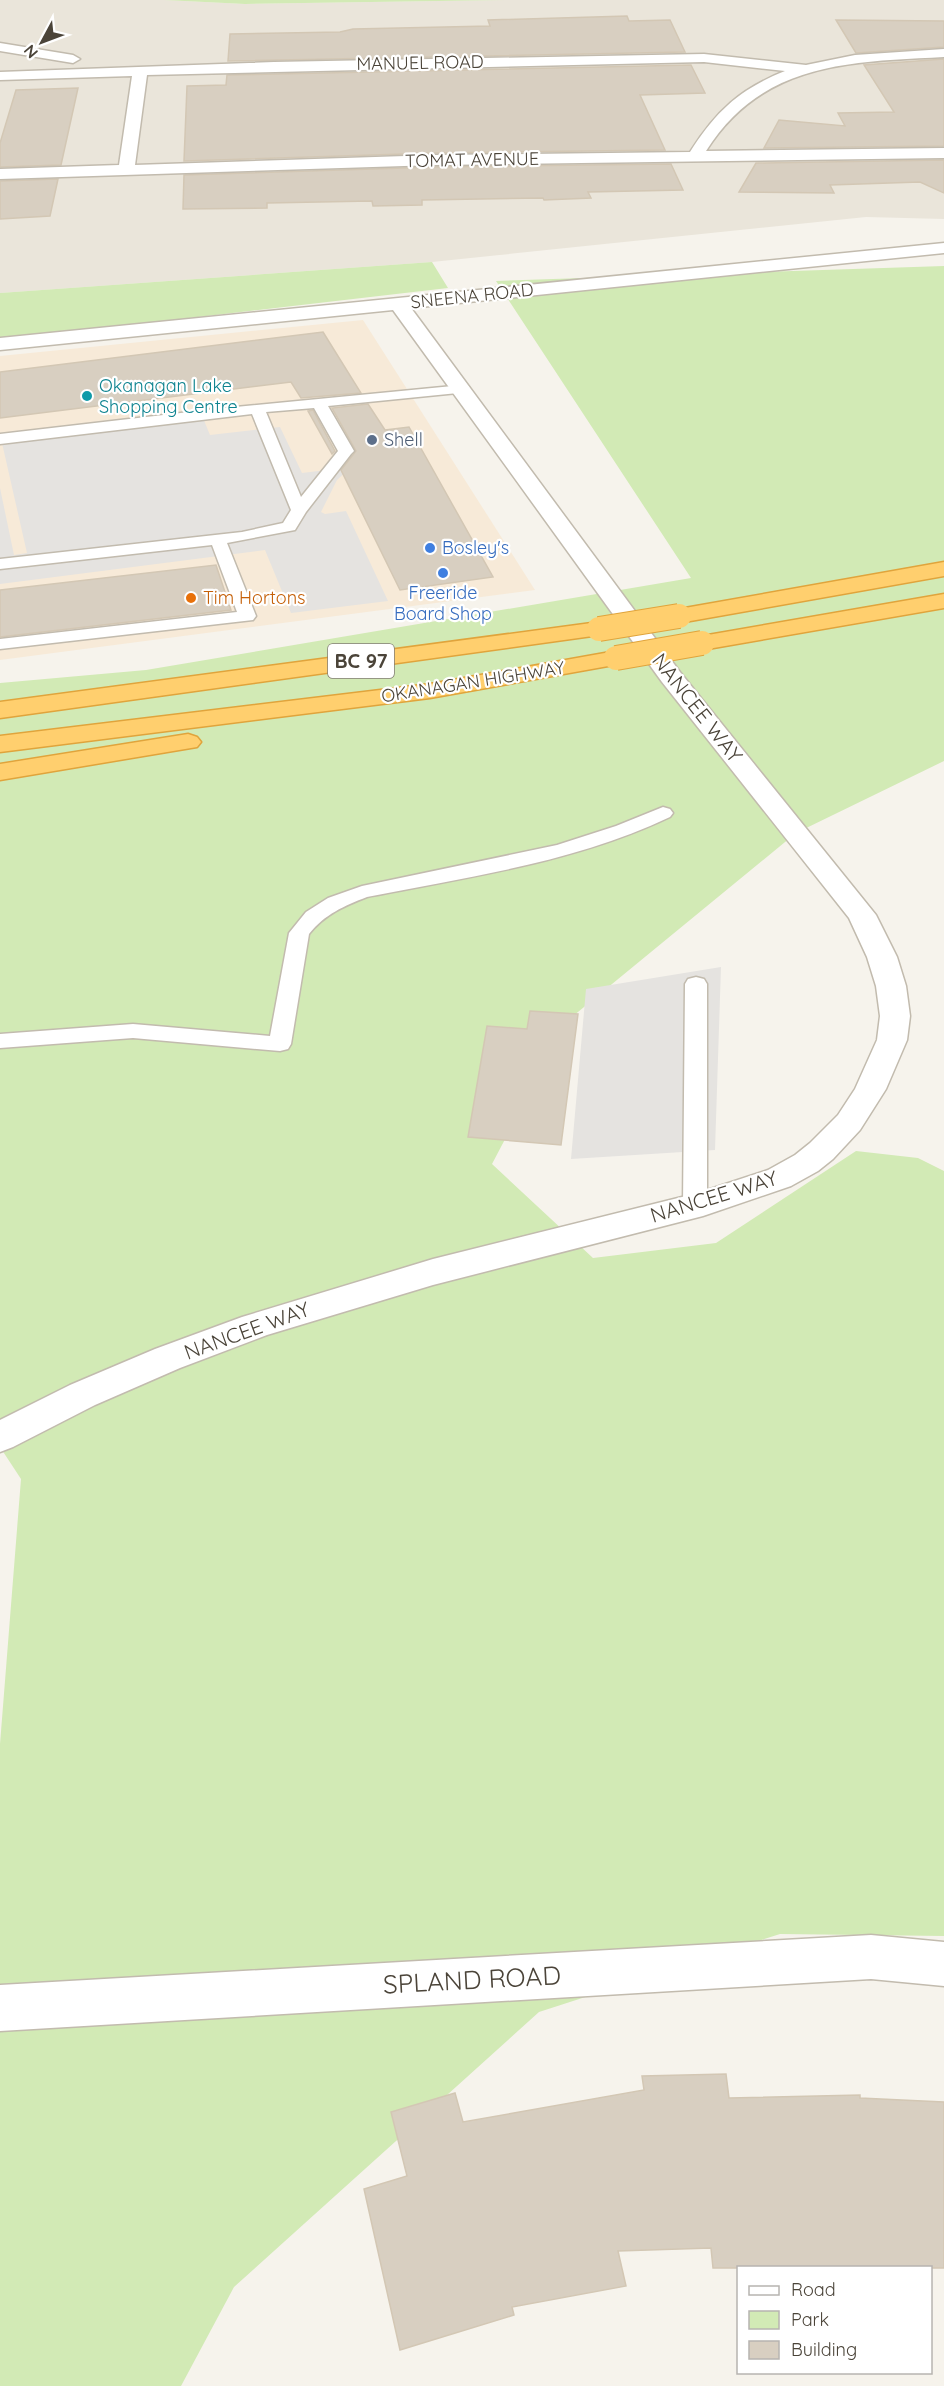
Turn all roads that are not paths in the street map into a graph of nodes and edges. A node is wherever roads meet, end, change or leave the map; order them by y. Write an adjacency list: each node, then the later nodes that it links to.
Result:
1 (0, 47): 4 (street)
2 (944, 52): 3 (street)
3 (802, 68): 4 (street, MANUEL ROAD); 7 (street)
4 (140, 71): 5 (street); 8 (street)
5 (0, 76)
6 (944, 153): 7 (street, TOMAT AVENUE)
7 (695, 156): 8 (street, TOMAT AVENUE)
8 (126, 171): 9 (street, TOMAT AVENUE)
9 (0, 174)
10 (944, 248): 11 (street, SNEENA ROAD)
11 (398, 303): 12 (street, SNEENA ROAD); 13 (street, NANCEE WAY)
12 (0, 344)
13 (463, 389): 14 (lane); 32 (street, NANCEE WAY)
14 (319, 404): 15 (lane); 17 (lane)
15 (258, 410): 16 (lane); 17 (lane)
16 (0, 439)
17 (299, 510): 18 (lane)
18 (218, 540): 19 (lane); 22 (lane)
19 (0, 564)
20 (944, 569): 24 (highway, OKANAGAN HIGHWAY / BC 97, bridge)
21 (944, 601): 23 (highway, OKANAGAN HIGHWAY / BC 97, bridge)
22 (0, 644)
23 (430, 691): 27 (highway, OKANAGAN HIGHWAY / BC 97); 28 (highway)
24 (124, 692): 25 (highway); 26 (highway, OKANAGAN HIGHWAY / BC 97)
25 (0, 697)
26 (0, 710)
27 (0, 744)
28 (0, 772)
29 (663, 813): 31 (lane)
30 (696, 984): 32 (lane)
31 (0, 1041)
32 (695, 1206): 33 (street, NANCEE WAY)
33 (0, 1437)
34 (944, 1964): 35 (street, SPLAND ROAD)
35 (0, 2008)

